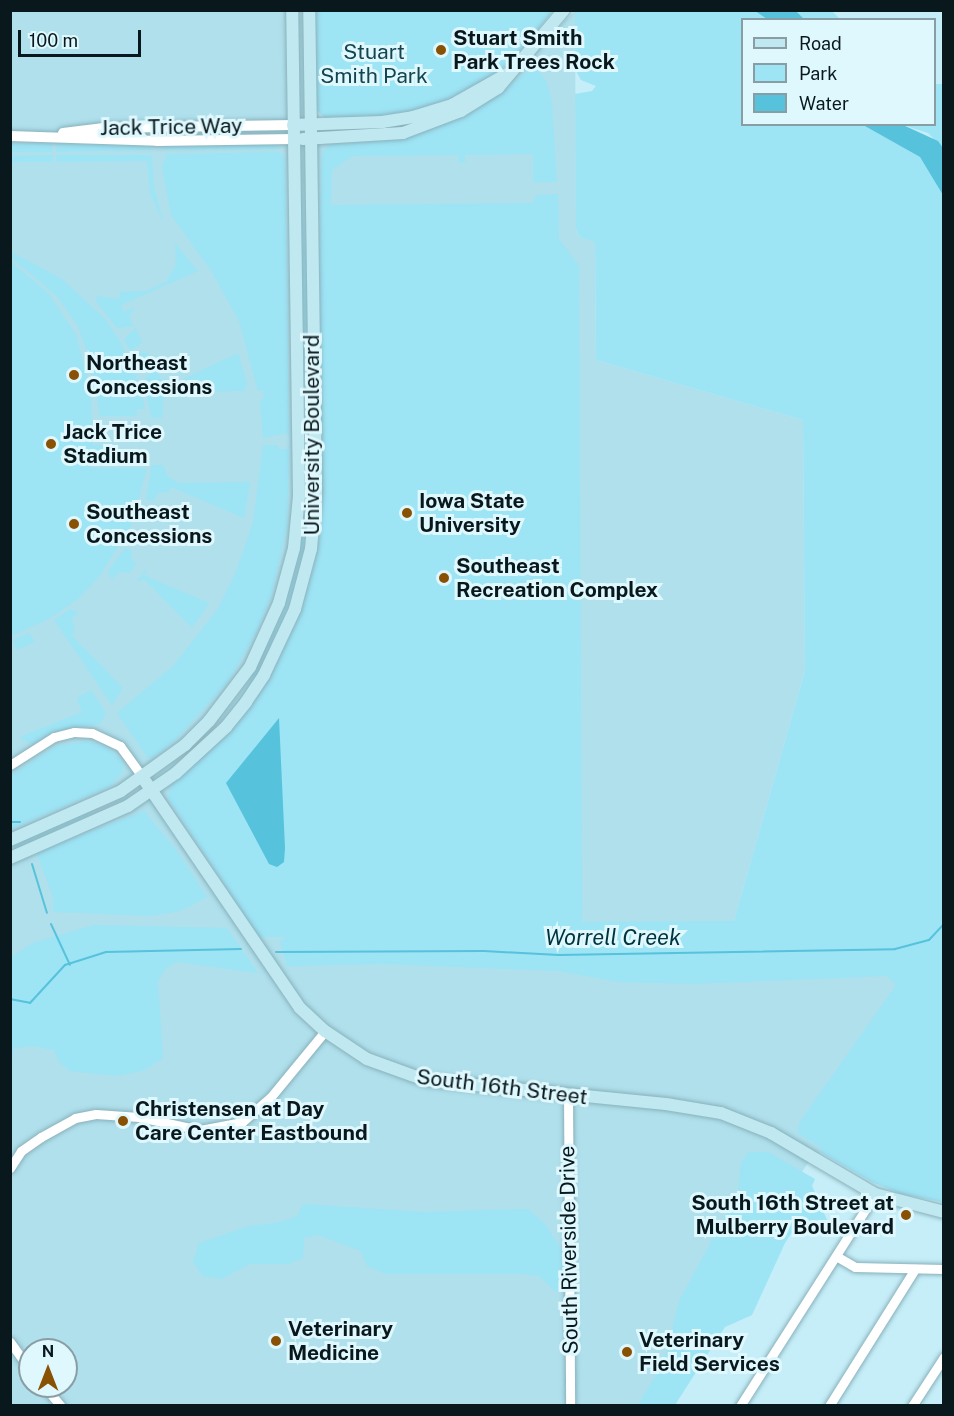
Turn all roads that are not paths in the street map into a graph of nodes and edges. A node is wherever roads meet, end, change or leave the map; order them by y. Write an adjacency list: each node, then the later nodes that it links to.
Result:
1 (292, 10): 5 (main road, University Boulevard)
2 (309, 10): 6 (main road, University Boulevard)
3 (564, 10): 4 (main road)
4 (513, 71): 6 (main road); 10 (main road)
5 (294, 125): 6 (main road); 7 (street, Jack Trice Way); 9 (main road, University Boulevard)
6 (312, 125): 10 (main road, University Boulevard)
7 (48, 135): 8 (street, Jack Trice Way); 9 (street, Jack Trice Way)
8 (10, 136)
9 (294, 139): 10 (main road); 12 (main road, University Boulevard)
10 (312, 139): 13 (main road, University Boulevard)
11 (10, 765): 12 (street)
12 (144, 778): 13 (main road, South 16th Street); 14 (main road, University Boulevard)
13 (152, 792): 15 (main road, University Boulevard); 16 (main road, South 16th Street)
14 (10, 840)
15 (10, 858)
16 (325, 1031): 17 (main road, South 16th Street); 18 (street)
17 (568, 1095): 19 (main road, South 16th Street); 25 (street, South Riverside Drive)
18 (10, 1168)
19 (875, 1194): 20 (main road, South 16th Street); 21 (street)
20 (944, 1212)
21 (836, 1256): 22 (street); 26 (street)
22 (915, 1269): 23 (street); 27 (street)
23 (944, 1269)
24 (944, 1357): 28 (street)
25 (570, 1406)
26 (740, 1406)
27 (829, 1406)
28 (912, 1406)

